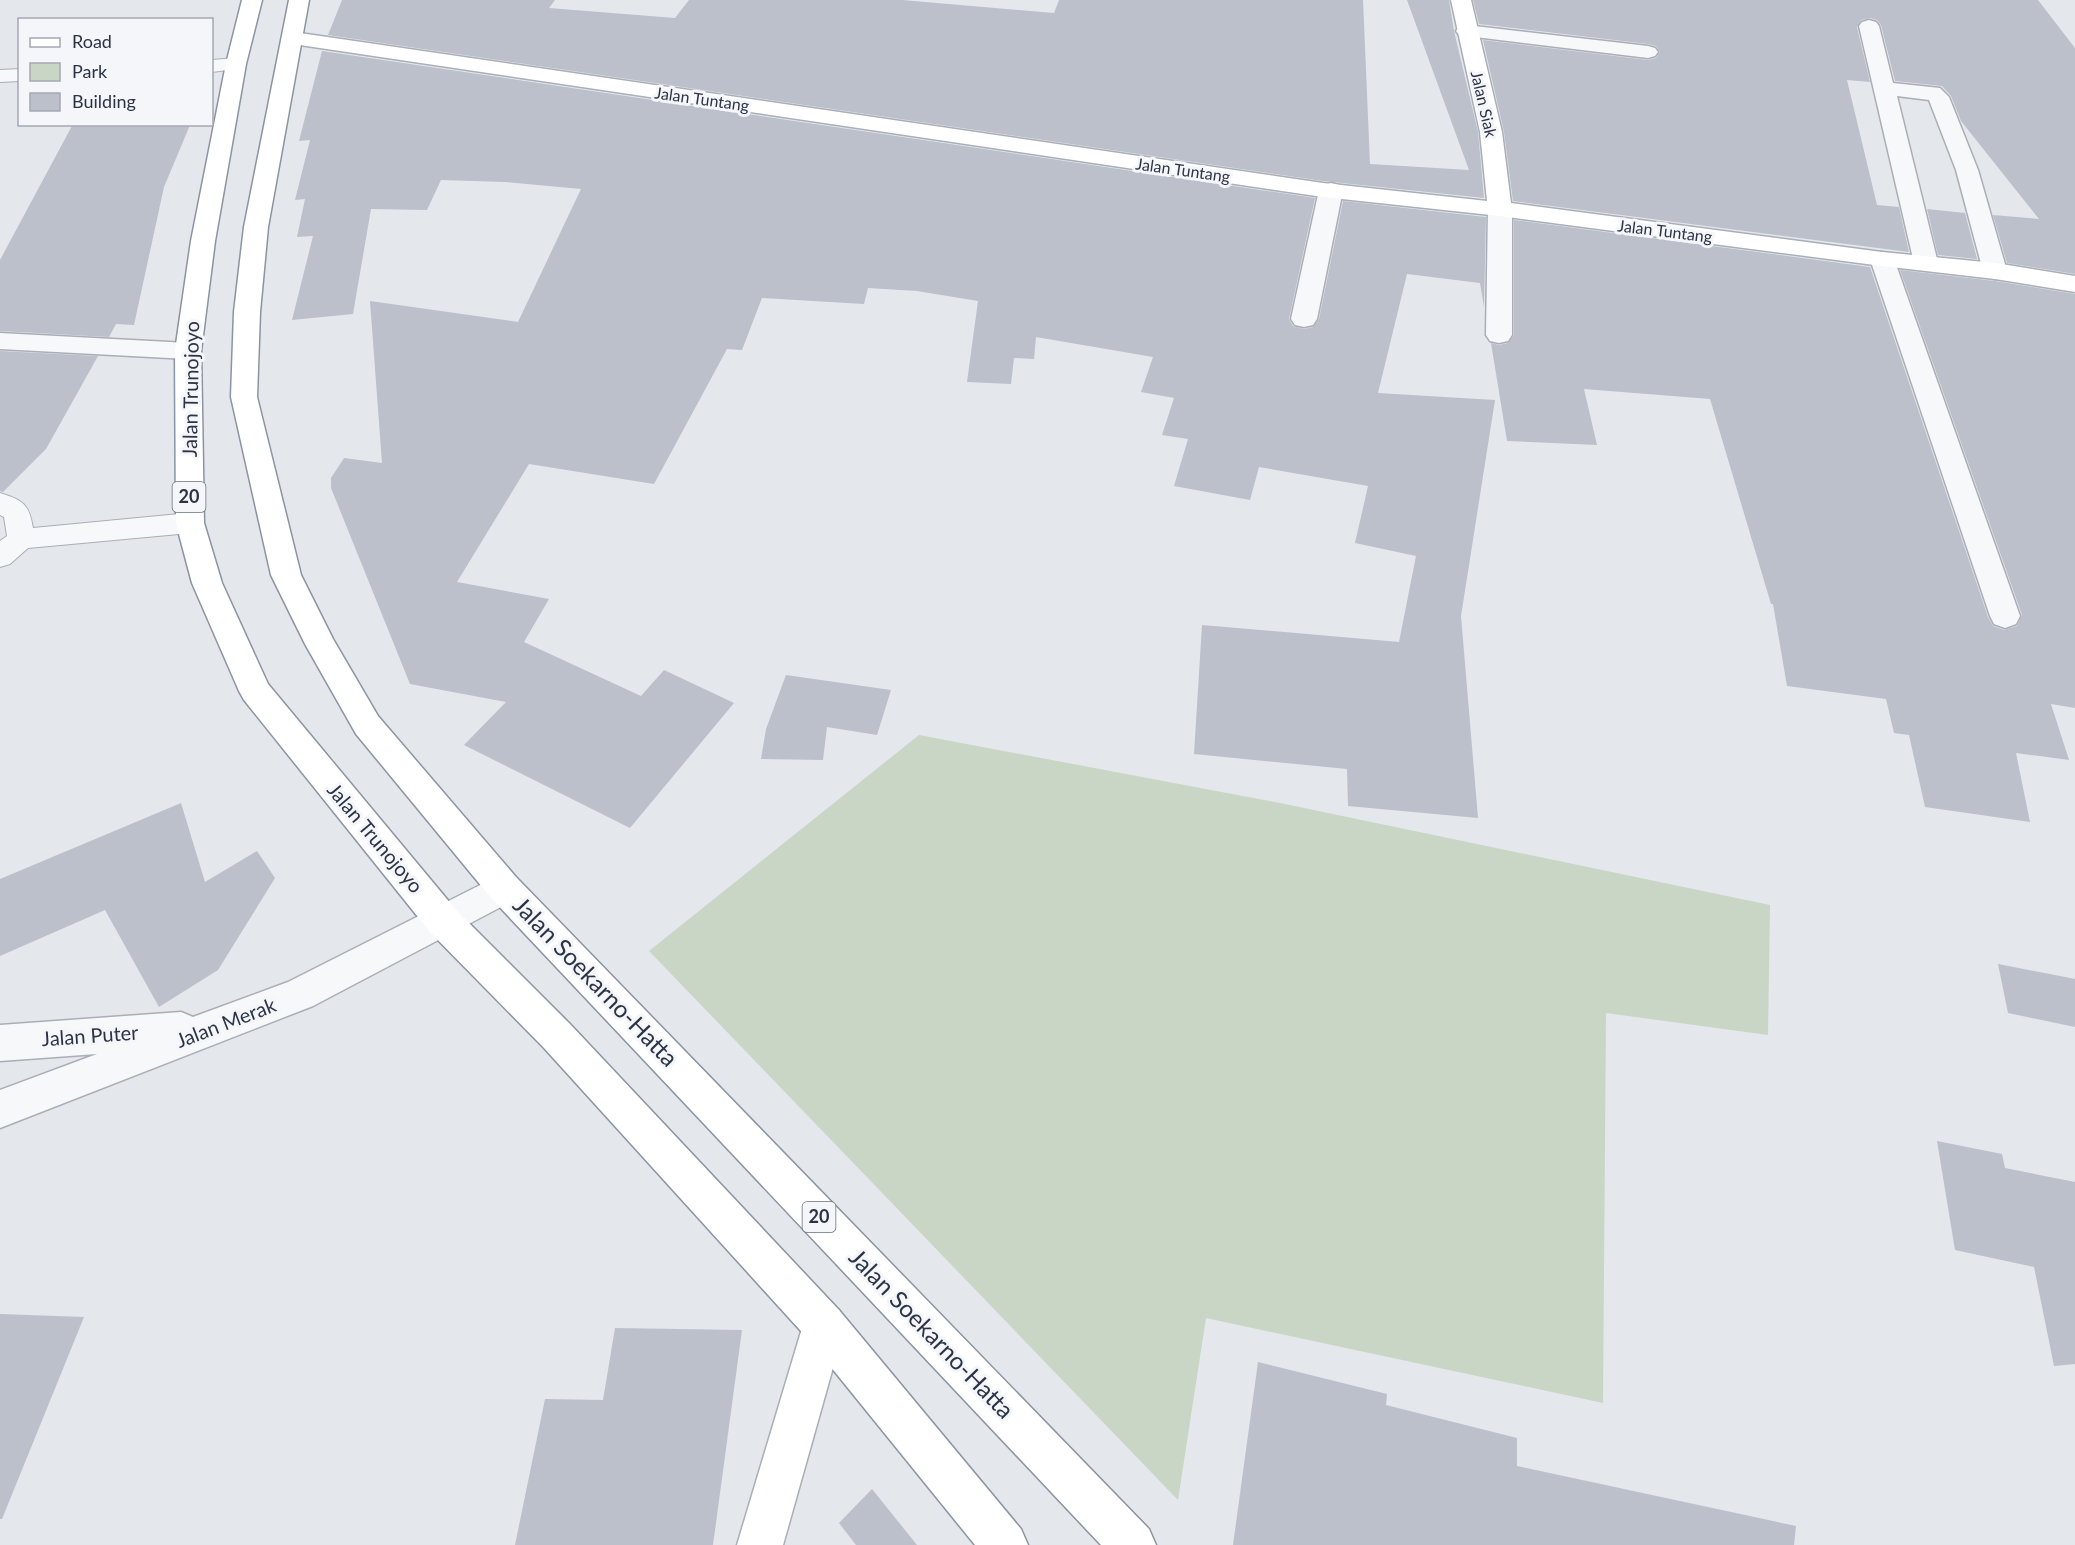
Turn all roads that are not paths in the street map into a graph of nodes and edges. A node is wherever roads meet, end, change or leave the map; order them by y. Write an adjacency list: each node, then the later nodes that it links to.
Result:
1 (252, 0): 8 (main road, Jalan Trunojoyo / 20)
2 (299, 0): 6 (main road, 20)
3 (1461, 0): 5 (main road, Jalan Siak)
4 (1869, 26): 11 (street)
5 (1466, 31): 7 (street); 13 (main road, Jalan Siak)
6 (293, 38): 12 (main road, Jalan Tuntang); 27 (main road, 20)
7 (1648, 52)
8 (224, 65): 21 (main road, Jalan Trunojoyo / 20)
9 (18, 75): 10 (lane)
10 (0, 76)
11 (1884, 88): 15 (street); 16 (street)
12 (1331, 190): 13 (main road, Jalan Tuntang); 18 (street)
13 (1500, 209): 14 (main road, Jalan Tuntang); 19 (street)
14 (1882, 259): 15 (main road, Jalan Tuntang); 26 (street)
15 (1926, 263): 16 (main road, Jalan Tuntang)
16 (1995, 271): 17 (main road, Jalan Tuntang)
17 (2075, 284)
18 (1304, 319)
19 (1499, 334)
20 (0, 341): 21 (street)
21 (188, 351): 23 (main road, Jalan Trunojoyo / 20)
22 (0, 503): 24 (lane)
23 (190, 523): 24 (lane); 28 (main road, Jalan Trunojoyo / 20)
24 (21, 539): 25 (lane)
25 (0, 557)
26 (2005, 616)
27 (504, 888): 28 (street, Jalan Merak); 35 (main road, Jalan Soekarno-Hatta / 20)
28 (443, 921): 29 (street, Jalan Merak); 32 (main road, 20)
29 (217, 1027): 30 (street, Jalan Puter); 31 (street, Jalan Merak)
30 (0, 1043)
31 (0, 1109)
32 (824, 1325): 33 (main road); 34 (main road, 20)
33 (760, 1545)
34 (1005, 1545)
35 (1133, 1545)

